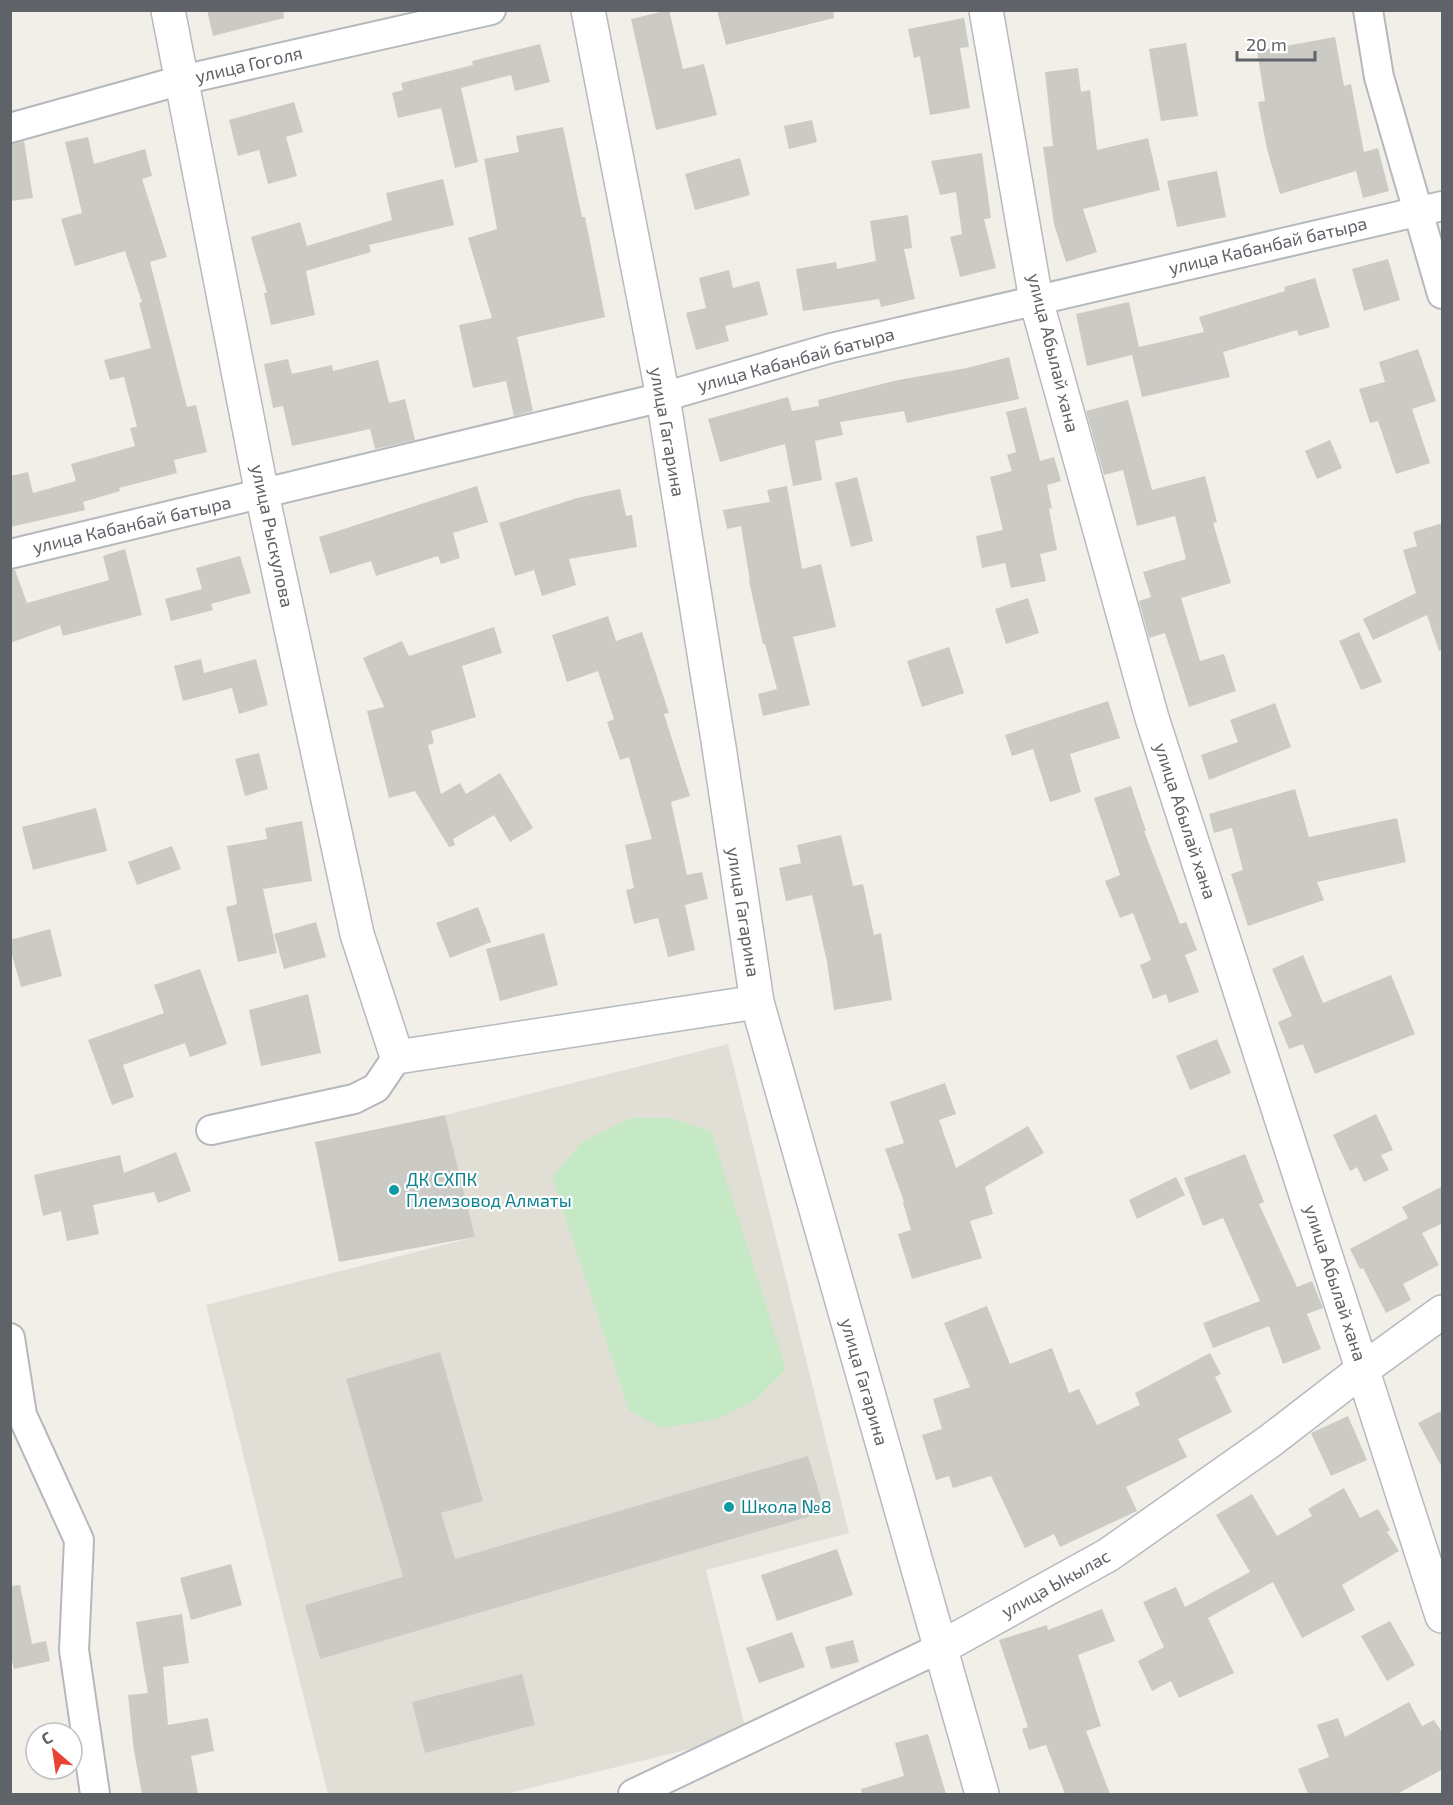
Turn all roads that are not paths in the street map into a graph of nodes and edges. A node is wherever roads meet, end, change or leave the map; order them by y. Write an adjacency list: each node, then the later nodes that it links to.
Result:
1 (168, 10): 6 (street, улица Рыскулова)
2 (490, 10): 6 (street, улица Гоголя)
3 (588, 10): 11 (street, улица Гагарина)
4 (986, 10): 10 (street, улица Абылай хана)
5 (1368, 10): 8 (street)
6 (182, 80): 7 (street, улица Гоголя); 12 (street, улица Рыскулова)
7 (10, 128)
8 (1431, 209): 9 (street); 10 (street, улица Кабанбай батыра)
9 (1443, 294)
10 (1036, 300): 11 (street, улица Кабанбай батыра); 19 (street, улица Абылай хана)
11 (663, 398): 12 (street, улица Кабанбай батыра); 14 (street, улица Гагарина)
12 (262, 494): 13 (street, улица Кабанбай батыра); 15 (street, улица Рыскулова)
13 (10, 554)
14 (757, 1002): 15 (street); 21 (street, улица Гагарина)
15 (397, 1057): 16 (street)
16 (211, 1130)
17 (1443, 1312): 19 (street, улица Ыкылас)
18 (10, 1338): 22 (street)
19 (1362, 1370): 20 (street, улица Абылай хана); 21 (street, улица Ыкылас)
20 (1443, 1616)
21 (939, 1648): 23 (street, улица Ыкылас); 24 (street, улица Гагарина)
22 (95, 1794)
23 (633, 1794)
24 (982, 1794)

